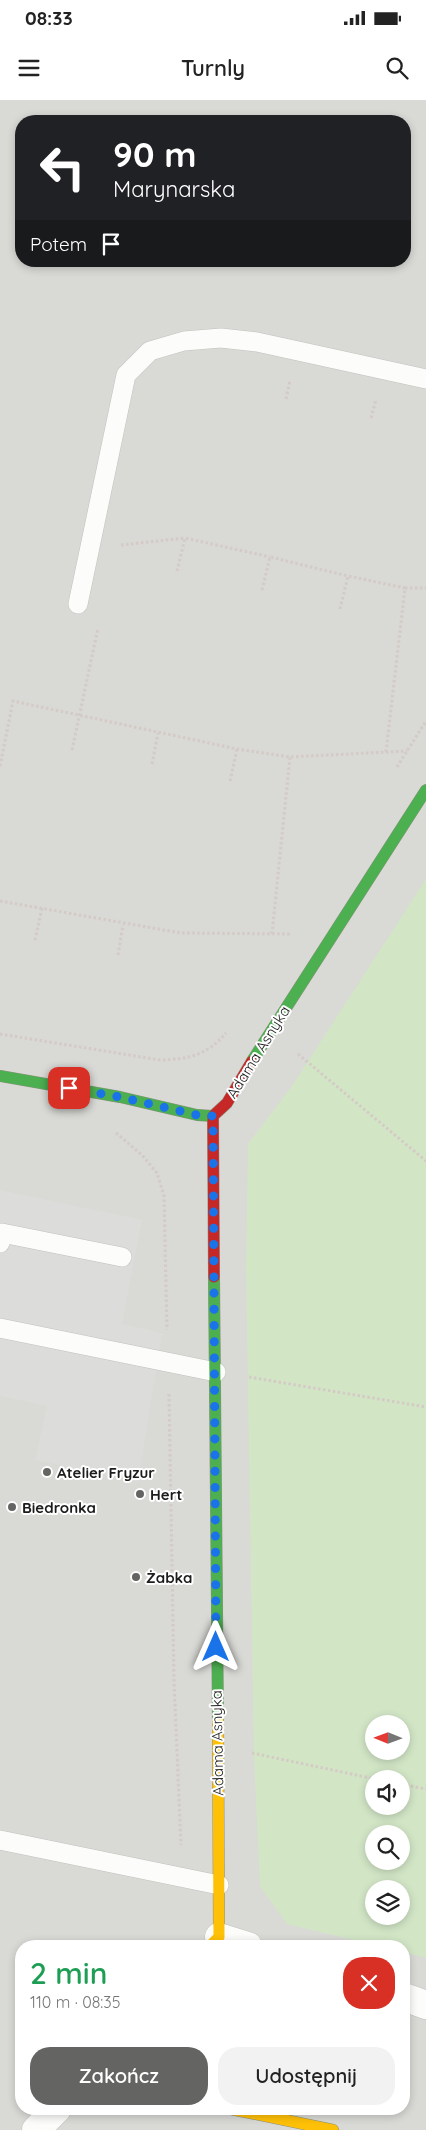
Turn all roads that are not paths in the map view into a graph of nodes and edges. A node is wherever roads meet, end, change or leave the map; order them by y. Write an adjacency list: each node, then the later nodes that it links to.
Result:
1 (426, 379): 2 (lane)
2 (78, 604)
3 (426, 790): 5 (street, Adama Asnyka)
4 (0, 1076): 5 (street)
5 (213, 1116): 9 (street, Adama Asnyka)
6 (0, 1243): 7 (lane)
7 (122, 1257)
8 (0, 1328): 9 (lane)
9 (216, 1372): 11 (street, Adama Asnyka)
10 (0, 1840): 11 (lane)
11 (219, 1885): 12 (street, Adama Asnyka)
12 (214, 1940)
13 (410, 1999): 14 (street)
14 (426, 2005)
15 (51, 2115): 17 (street)
16 (260, 2115): 18 (street)
17 (36, 2130)
18 (332, 2130)

